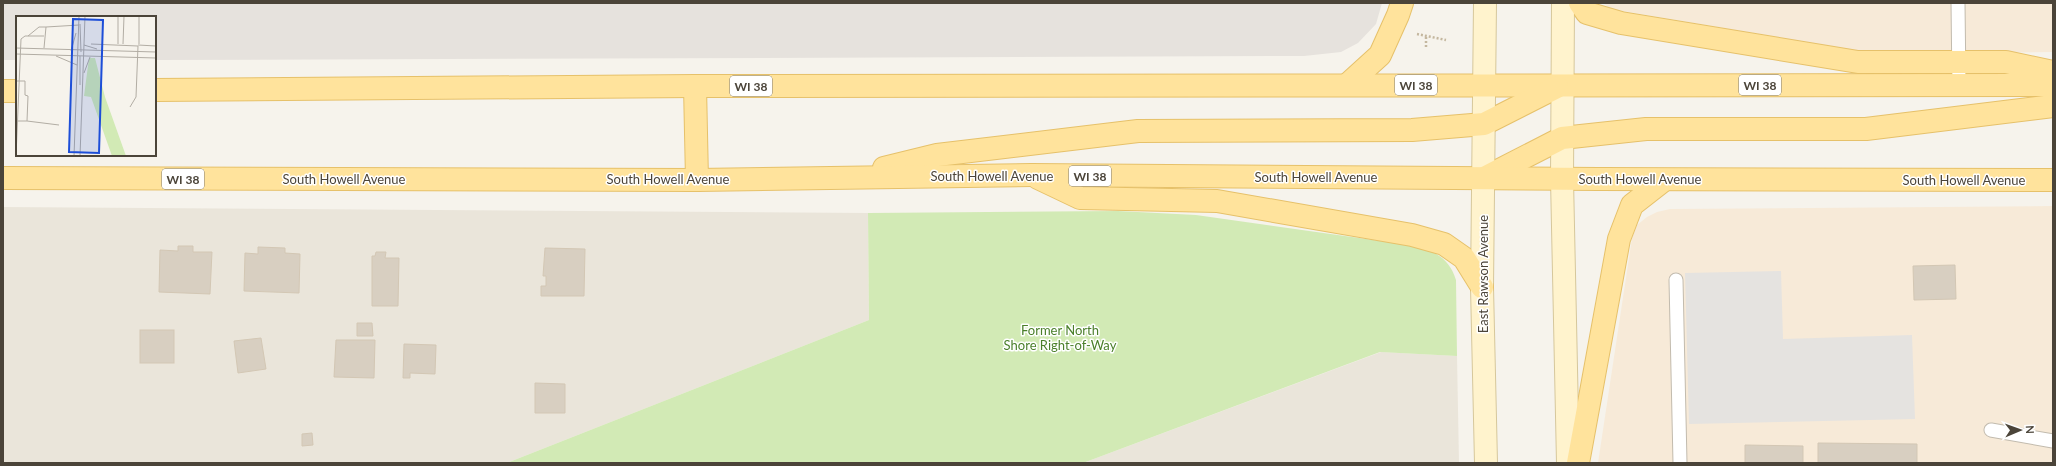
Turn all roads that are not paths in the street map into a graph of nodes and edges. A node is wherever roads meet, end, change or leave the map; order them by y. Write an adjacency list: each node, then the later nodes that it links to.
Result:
1 (1402, 3): 8 (main road)
2 (1485, 3): 9 (main road, East Rawson Avenue)
3 (1563, 3): 10 (main road)
4 (1580, 3): 6 (main road)
5 (1958, 3): 6 (lane)
6 (1959, 62): 7 (main road); 13 (lane)
7 (2053, 72)
8 (1347, 85): 9 (main road, WI 38); 12 (main road, WI 38)
9 (1484, 85): 10 (main road, WI 38); 18 (main road, East Rawson Avenue)
10 (1562, 85): 13 (main road, WI 38); 18 (main road); 19 (main road)
11 (2053, 85): 13 (main road, WI 38)
12 (696, 86): 14 (main road, WI 38); 25 (main road)
13 (1959, 86)
14 (156, 90)
15 (3, 91): 16 (main road)
16 (16, 91)
17 (2053, 106): 19 (main road)
18 (1484, 124): 21 (main road); 23 (main road, East Rawson Avenue)
19 (1562, 138): 23 (main road); 24 (main road)
20 (1031, 175): 21 (main road, South Howell Avenue / WI 38); 23 (main road, South Howell Avenue / WI 38); 29 (main road)
21 (847, 177): 25 (main road, South Howell Avenue / WI 38)
22 (3, 178): 25 (main road, South Howell Avenue / WI 38)
23 (1483, 179): 24 (main road, South Howell Avenue / WI 38); 29 (main road, East Rawson Avenue)
24 (1562, 179): 26 (main road, South Howell Avenue / WI 38); 33 (main road)
25 (697, 180)
26 (1664, 180): 27 (main road, South Howell Avenue / WI 38); 34 (main road)
27 (2053, 180)
28 (1676, 280): 35 (lane)
29 (1482, 287): 32 (main road, East Rawson Avenue)
30 (1991, 430): 31 (lane)
31 (2053, 441)
32 (1486, 463)
33 (1568, 463)
34 (1578, 463)
35 (1680, 463)

